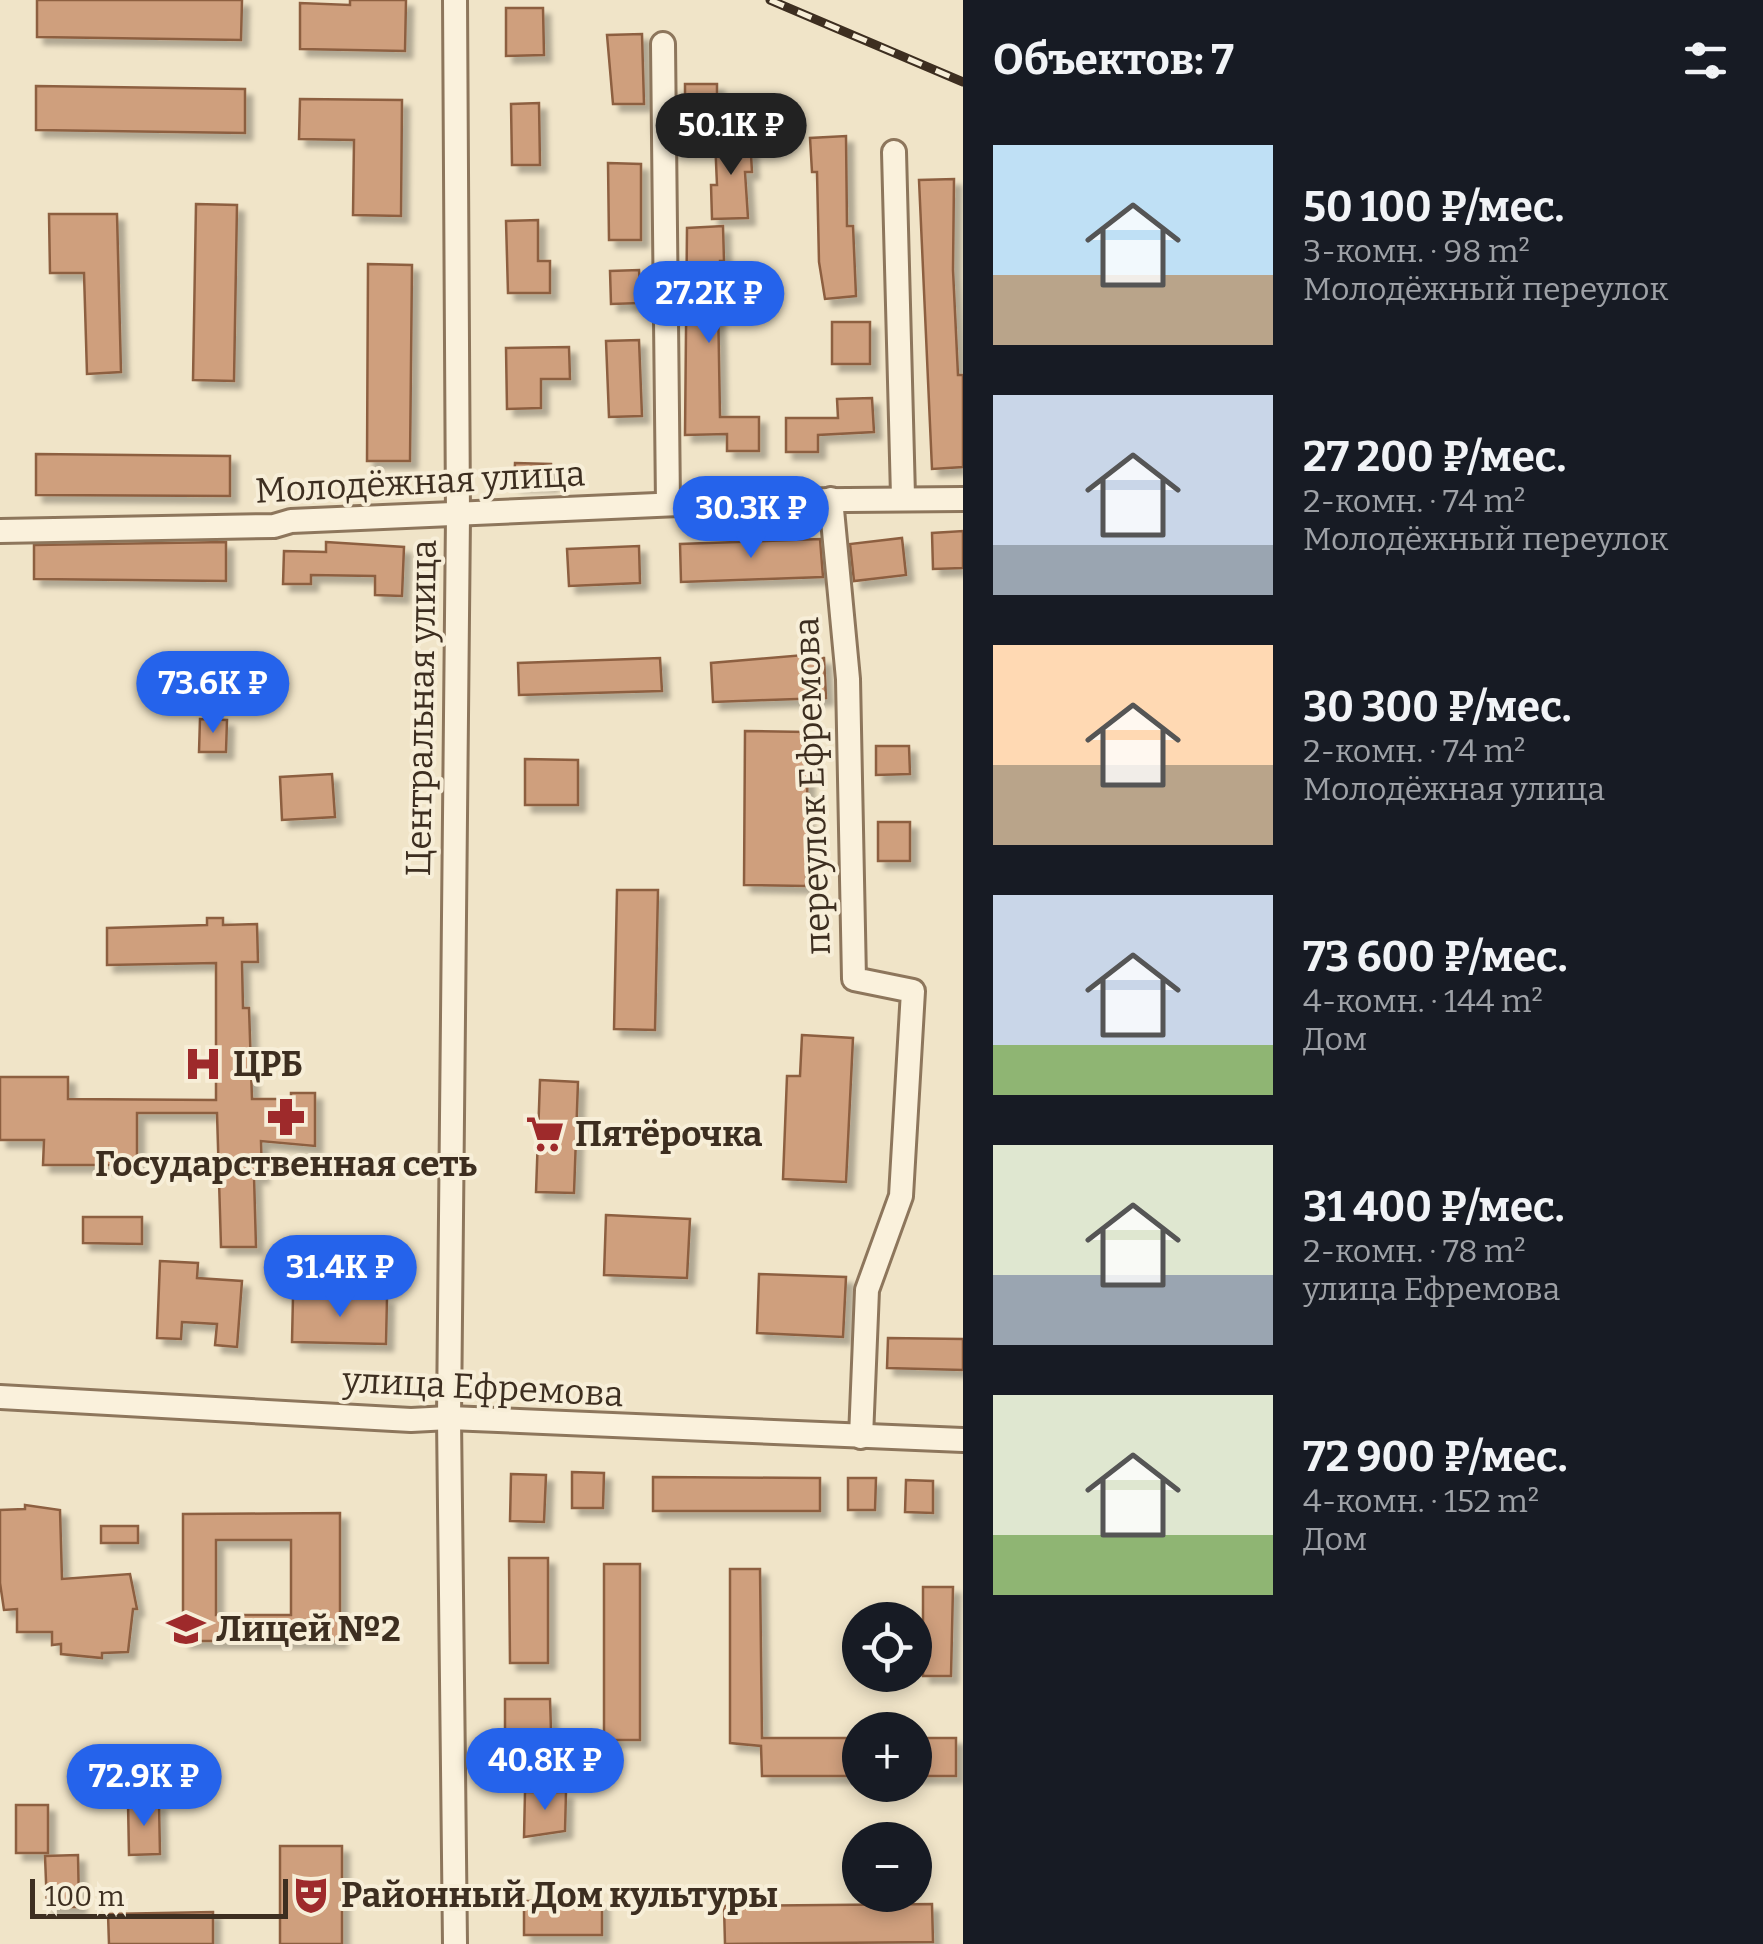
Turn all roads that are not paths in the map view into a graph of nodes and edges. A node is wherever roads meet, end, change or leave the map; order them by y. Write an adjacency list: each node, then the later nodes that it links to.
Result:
1 (455, 0): 8 (street, Центральная улица)
2 (663, 44): 7 (street)
3 (894, 152): 4 (street)
4 (902, 496): 5 (street, Молодёжная улица); 6 (street, Молодёжная улица)
5 (963, 498)
6 (831, 499): 7 (street, Молодёжная улица); 12 (street, переулок Ефремова)
7 (668, 504): 8 (street, Молодёжная улица)
8 (458, 516): 9 (street, Молодёжная улица); 11 (street, Центральная улица)
9 (0, 531)
10 (0, 1397): 11 (street, улица Ефремова)
11 (448, 1418): 12 (street, улица Ефремова); 14 (street, Центральная улица)
12 (861, 1436): 13 (street, улица Ефремова)
13 (963, 1440)
14 (455, 1944)

